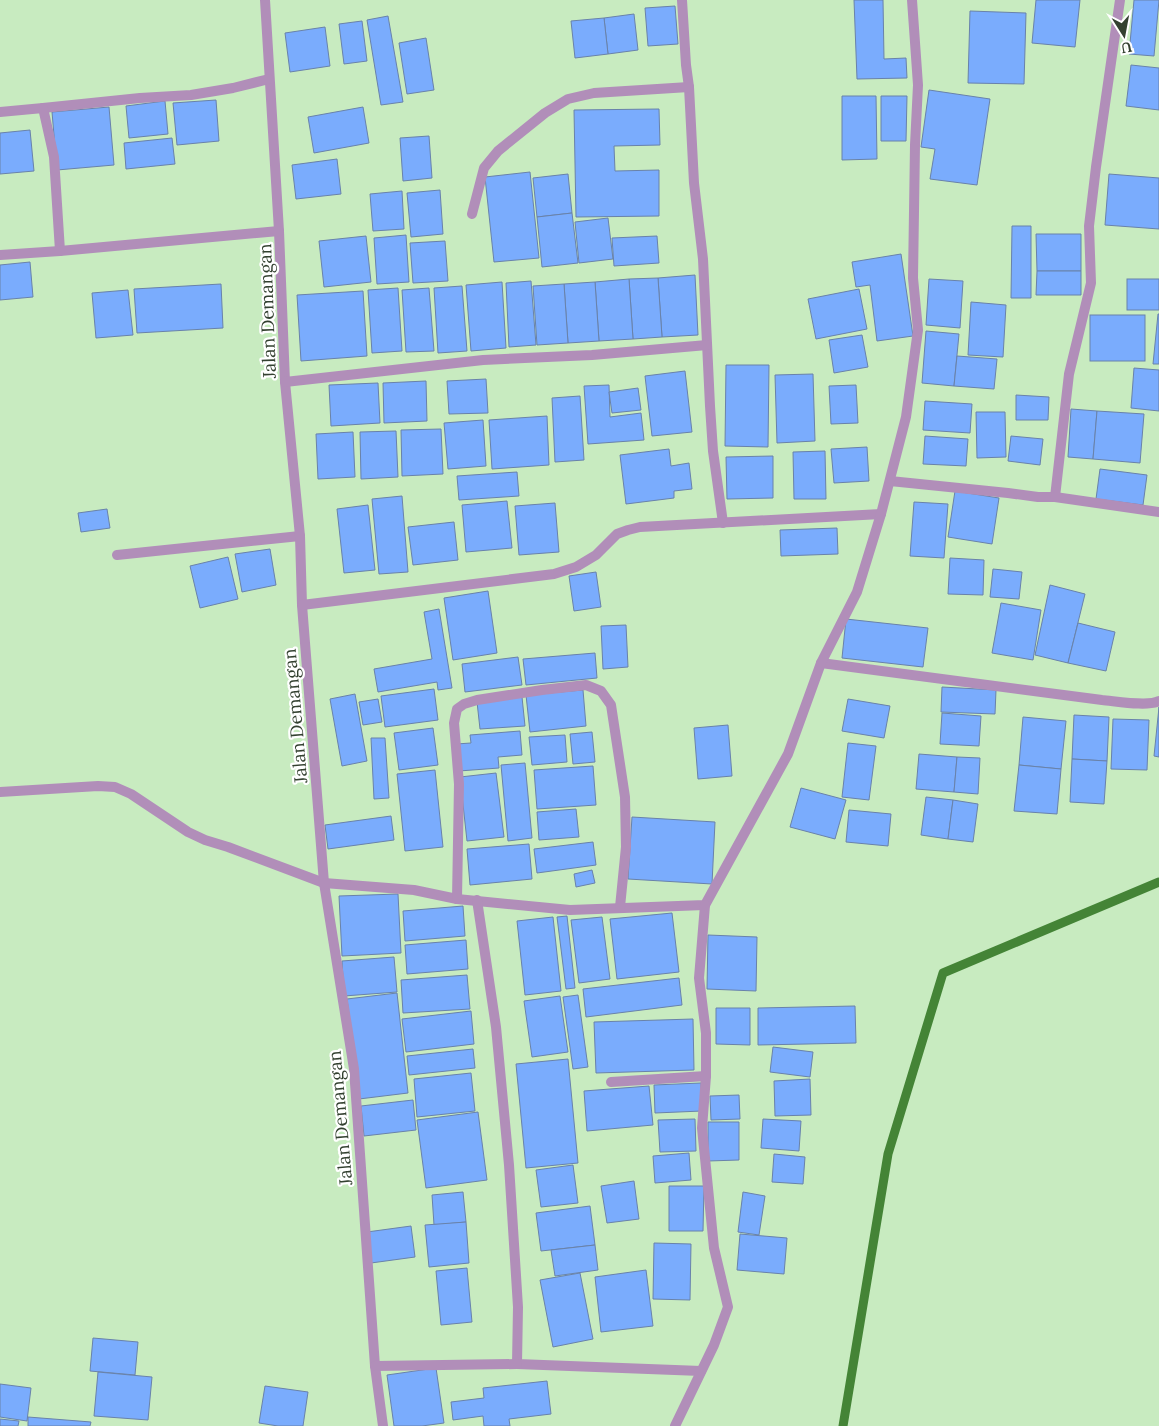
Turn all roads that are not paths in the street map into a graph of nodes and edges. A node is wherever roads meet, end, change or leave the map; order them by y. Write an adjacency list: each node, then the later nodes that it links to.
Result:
1 (265, 0): 5 (street, Jalan Demangan)
2 (682, 0): 6 (street)
3 (912, 0): 15 (street)
4 (1120, 0): 16 (street)
5 (269, 79): 7 (street); 10 (street, Jalan Demangan)
6 (689, 86): 9 (street); 13 (street)
7 (43, 108): 8 (street); 11 (street)
8 (0, 112)
9 (472, 214)
10 (279, 231): 11 (street); 14 (street, Jalan Demangan)
11 (60, 251): 12 (street)
12 (0, 255)
13 (707, 345): 14 (street); 19 (street)
14 (286, 382): 20 (street, Jalan Demangan)
15 (890, 481): 16 (street); 18 (street)
16 (1055, 497): 17 (street)
17 (1159, 512)
18 (881, 514): 19 (street); 23 (street)
19 (723, 523): 22 (street)
20 (300, 536): 21 (street); 22 (street, Jalan Demangan)
21 (117, 555)
22 (302, 605): 26 (street, Jalan Demangan)
23 (820, 663): 24 (street); 29 (street)
24 (1159, 701)
25 (0, 792): 26 (street)
26 (324, 883): 27 (street); 34 (street, Jalan Demangan)
27 (457, 899): 28 (street); 30 (street)
28 (477, 900): 30 (street); 33 (street)
29 (705, 905): 30 (street); 31 (street)
30 (620, 907)
31 (706, 1076): 32 (street); 35 (street)
32 (611, 1082)
33 (517, 1364): 34 (street); 35 (street)
34 (375, 1366): 36 (street, Jalan Demangan)
35 (701, 1371): 37 (street)
36 (383, 1426)
37 (675, 1426)

